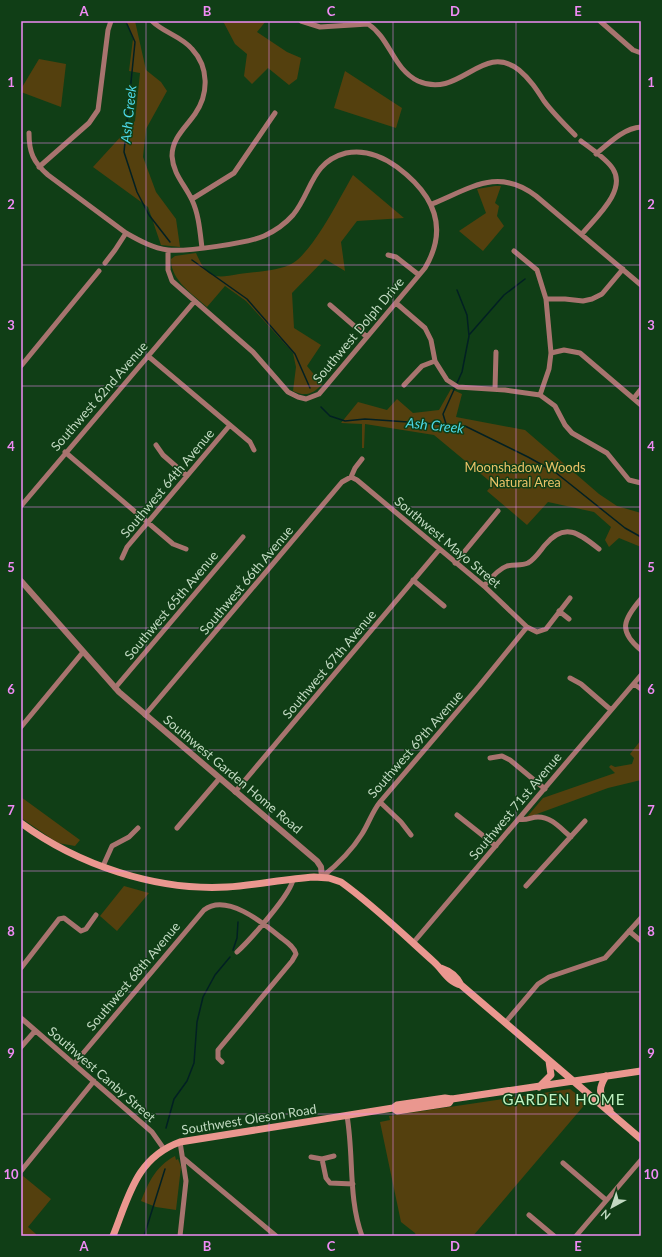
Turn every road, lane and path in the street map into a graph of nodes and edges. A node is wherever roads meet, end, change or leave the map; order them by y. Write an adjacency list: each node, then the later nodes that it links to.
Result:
1 (112, 21): 12 (street)
2 (152, 21): 13 (street)
3 (301, 21): 9 (street)
4 (600, 21): 5 (street)
5 (641, 53)
6 (275, 113): 13 (street)
7 (641, 126): 11 (street)
8 (29, 133): 12 (street)
9 (574, 135)
10 (581, 141): 11 (street)
11 (596, 154): 16 (street)
12 (39, 167): 15 (street)
13 (192, 199): 17 (street)
14 (432, 204): 16 (street); 17 (street); 24 (street, Southwest Dolph Drive)
15 (126, 233): 18 (street); 21 (street)
16 (582, 234): 22 (street)
17 (202, 248): 18 (street)
18 (168, 250): 27 (street, Southwest Dolph Drive)
19 (514, 251): 26 (street)
20 (388, 254): 24 (street)
21 (104, 263)
22 (623, 269): 25 (street); 26 (street)
23 (99, 271): 35 (street)
24 (419, 275): 28 (street, Southwest Dolph Drive)
25 (641, 284)
26 (546, 299): 32 (street)
27 (194, 302): 30 (street, Southwest Dolph Drive); 33 (street, Southwest 62nd Avenue)
28 (396, 303): 30 (street, Southwest Dolph Drive); 34 (street)
29 (330, 306): 30 (street)
30 (367, 337)
31 (496, 352): 37 (street)
32 (551, 353): 39 (street); 40 (street)
33 (148, 356): 42 (street); 45 (street, Southwest 62nd Avenue)
34 (435, 361): 36 (street); 37 (street)
35 (21, 366)
36 (404, 385)
37 (495, 389): 39 (street)
38 (641, 389): 40 (street)
39 (540, 395): 49 (street)
40 (634, 398): 41 (street)
41 (641, 405)
42 (230, 425): 44 (street); 47 (street, Southwest 64th Avenue)
43 (156, 445): 47 (street)
44 (254, 450)
45 (65, 452): 50 (street, Southwest 62nd Avenue); 52 (street)
46 (362, 459): 48 (street, Southwest 66th Avenue)
47 (187, 476): 52 (street, Southwest 64th Avenue)
48 (351, 477): 56 (street, Southwest Mayo Street); 76 (street, Southwest 66th Avenue)
49 (641, 483)
50 (21, 506)
51 (498, 511): 58 (street)
52 (148, 523): 54 (street); 57 (street, Southwest 64th Avenue)
53 (243, 537): 73 (street, Southwest 65th Avenue)
54 (186, 549)
55 (599, 549): 61 (street)
56 (439, 550): 58 (street, Southwest Mayo Street); 59 (street, Southwest 67th Avenue)
57 (122, 558)
58 (455, 563): 61 (street, Southwest Mayo Street)
59 (413, 580): 64 (street); 81 (street, Southwest 67th Avenue)
60 (21, 581): 69 (street, Southwest Garden Home Road)
61 (484, 586): 67 (street, Southwest Mayo Street)
62 (570, 598): 65 (street)
63 (641, 599): 68 (street)
64 (444, 606)
65 (559, 611): 66 (street); 67 (street)
66 (569, 619)
67 (527, 627): 82 (street, Southwest 69th Avenue)
68 (641, 650)
69 (84, 652): 73 (street, Southwest Garden Home Road); 77 (street)
70 (641, 675): 72 (street, Southwest 71st Avenue)
71 (570, 678): 75 (street)
72 (634, 684): 74 (street); 75 (street, Southwest 71st Avenue)
73 (115, 688): 76 (street, Southwest Garden Home Road)
74 (641, 690)
75 (611, 710): 80 (street, Southwest 71st Avenue)
76 (145, 715): 79 (street, Southwest Garden Home Road)
77 (21, 727)
78 (490, 758): 80 (street)
79 (219, 779): 81 (street, Southwest Garden Home Road); 88 (street)
80 (544, 789): 84 (street, Southwest 71st Avenue)
81 (235, 792): 93 (street, Southwest Garden Home Road)
82 (380, 802): 89 (street); 93 (street, Southwest 69th Avenue)
83 (457, 815): 91 (street)
84 (519, 819): 90 (street); 91 (street, Southwest 71st Avenue)
85 (585, 821): 90 (street)
86 (21, 823): 92 (main road)
87 (138, 828): 92 (street)
88 (178, 828)
89 (411, 835)
90 (571, 837): 95 (street)
91 (496, 846): 101 (street, Southwest 71st Avenue)
92 (103, 866): 94 (main road)
93 (322, 877): 94 (main road); 101 (main road)
94 (293, 879): 98 (street)
95 (526, 886)
96 (96, 915): 103 (street)
97 (641, 918): 99 (street)
98 (262, 922): 102 (street); 109 (street); 110 (street, Southwest 68th Avenue)
99 (629, 931): 100 (street); 105 (street)
100 (641, 941)
101 (413, 943): 105 (main road)
102 (237, 952)
103 (21, 968)
104 (21, 1018): 106 (street, Southwest Canby Street)
105 (505, 1023): 108 (main road)
106 (35, 1031): 107 (street); 110 (street, Southwest Canby Street)
107 (21, 1047)
108 (549, 1060): 114 (main road); 115 (main road)
109 (222, 1062)
110 (74, 1064): 113 (street, Southwest Canby Street)
111 (641, 1071): 112 (main road, Southwest Oleson Road)
112 (606, 1076): 114 (main road, Southwest Oleson Road); 116 (main road)
113 (94, 1081): 120 (street, Southwest Canby Street); 127 (street)
114 (574, 1082): 115 (main road, Southwest Oleson Road); 116 (main road)
115 (539, 1087): 117 (main road, Southwest Oleson Road)
116 (613, 1115): 118 (main road)
117 (347, 1116): 119 (main road, Southwest Oleson Road); 128 (street)
118 (641, 1139)
119 (180, 1142): 120 (main road, Southwest Oleson Road); 123 (street)
120 (164, 1149): 131 (main road, Southwest Oleson Road)
121 (334, 1156): 124 (street)
122 (311, 1157): 124 (street)
123 (184, 1158): 132 (street); 133 (street)
124 (322, 1159): 128 (street)
125 (641, 1160): 129 (street)
126 (563, 1163): 129 (street)
127 (21, 1171)
128 (353, 1184): 134 (street)
129 (606, 1200): 136 (street)
130 (529, 1215): 135 (street)
131 (113, 1236)
132 (180, 1236)
133 (276, 1236)
134 (362, 1236)
135 (554, 1236)
136 (576, 1236)

